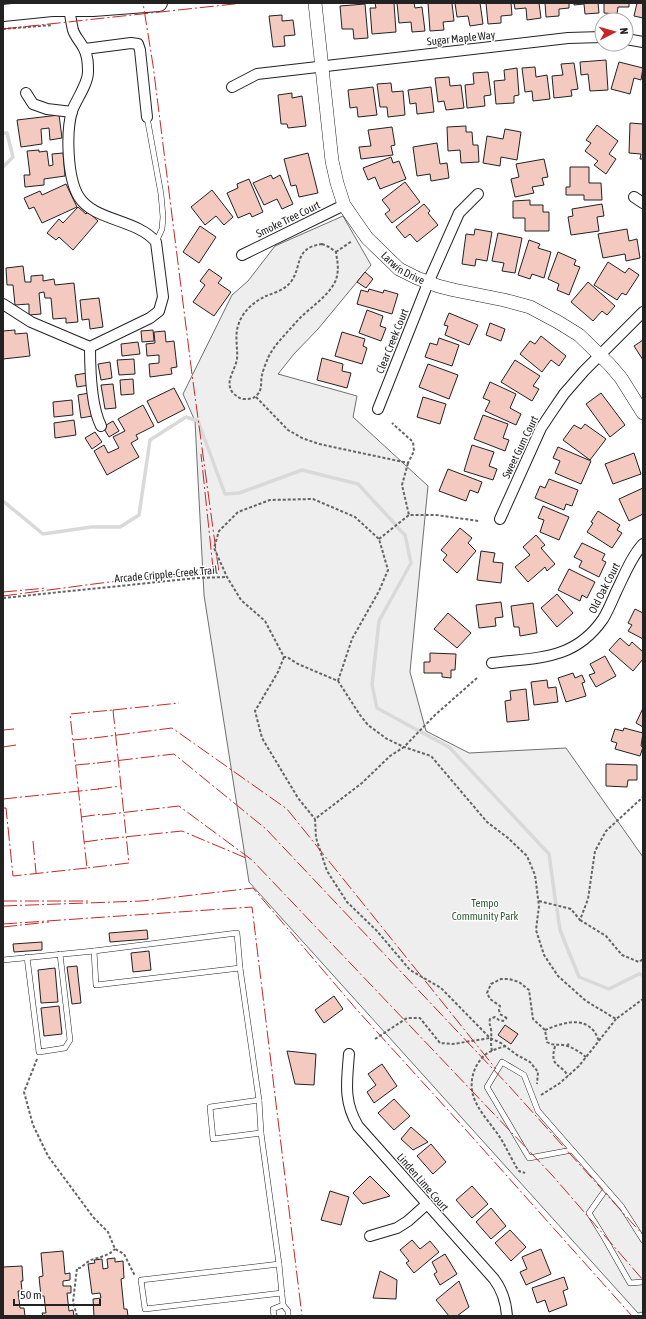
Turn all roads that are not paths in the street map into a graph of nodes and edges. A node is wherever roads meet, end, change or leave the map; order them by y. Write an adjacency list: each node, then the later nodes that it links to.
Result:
1 (159, 3): 3 (main road)
2 (316, 3): 7 (street, Larwin Drive)
3 (69, 5): 4 (main road); 6 (street)
4 (3, 13)
5 (594, 37): 7 (street, Sugar Maple Way)
6 (85, 50): 10 (street); 11 (street)
7 (322, 66): 8 (street, Sugar Maple Way); 15 (street, Larwin Drive)
8 (232, 87)
9 (26, 93): 10 (street)
10 (72, 112): 16 (street)
11 (147, 117): 16 (lane)
12 (478, 194): 18 (street, Clear Creek Court)
13 (634, 197): 14 (street)
14 (643, 203)
15 (344, 205): 17 (street, Smoke Tree Court); 18 (street, Larwin Drive)
16 (156, 242): 21 (street)
17 (242, 255)
18 (428, 283): 22 (street, Larwin Drive); 23 (street, Clear Creek Court)
19 (3, 304): 21 (street)
20 (643, 312): 22 (street, Sweet Gum Court)
21 (90, 347): 25 (street)
22 (601, 355): 24 (street, Larwin Drive); 26 (street, Sweet Gum Court)
23 (378, 409)
24 (643, 413)
25 (101, 426)
26 (500, 519)
27 (643, 544): 28 (street, Old Oak Court)
28 (492, 664)
29 (94, 951): 30 (lane); 33 (lane); 33 (lane)
30 (60, 954): 31 (lane); 31 (lane)
31 (27, 957): 32 (lane)
32 (3, 960)
33 (240, 968): 35 (lane)
34 (350, 1054): 39 (street, Linden Lime Court)
35 (259, 1100): 36 (lane); 36 (lane)
36 (261, 1133): 42 (lane)
37 (572, 1150): 37 (lane); 38 (lane)
38 (606, 1189): 41 (lane); 43 (lane)
39 (427, 1204): 40 (street); 48 (street, Linden Lime Court)
40 (370, 1236)
41 (643, 1240)
42 (279, 1264): 44 (lane); 44 (lane)
43 (643, 1282)
44 (282, 1293): 45 (lane)
45 (283, 1305): 46 (lane); 47 (lane)
46 (274, 1316)
47 (288, 1316)
48 (507, 1316)

